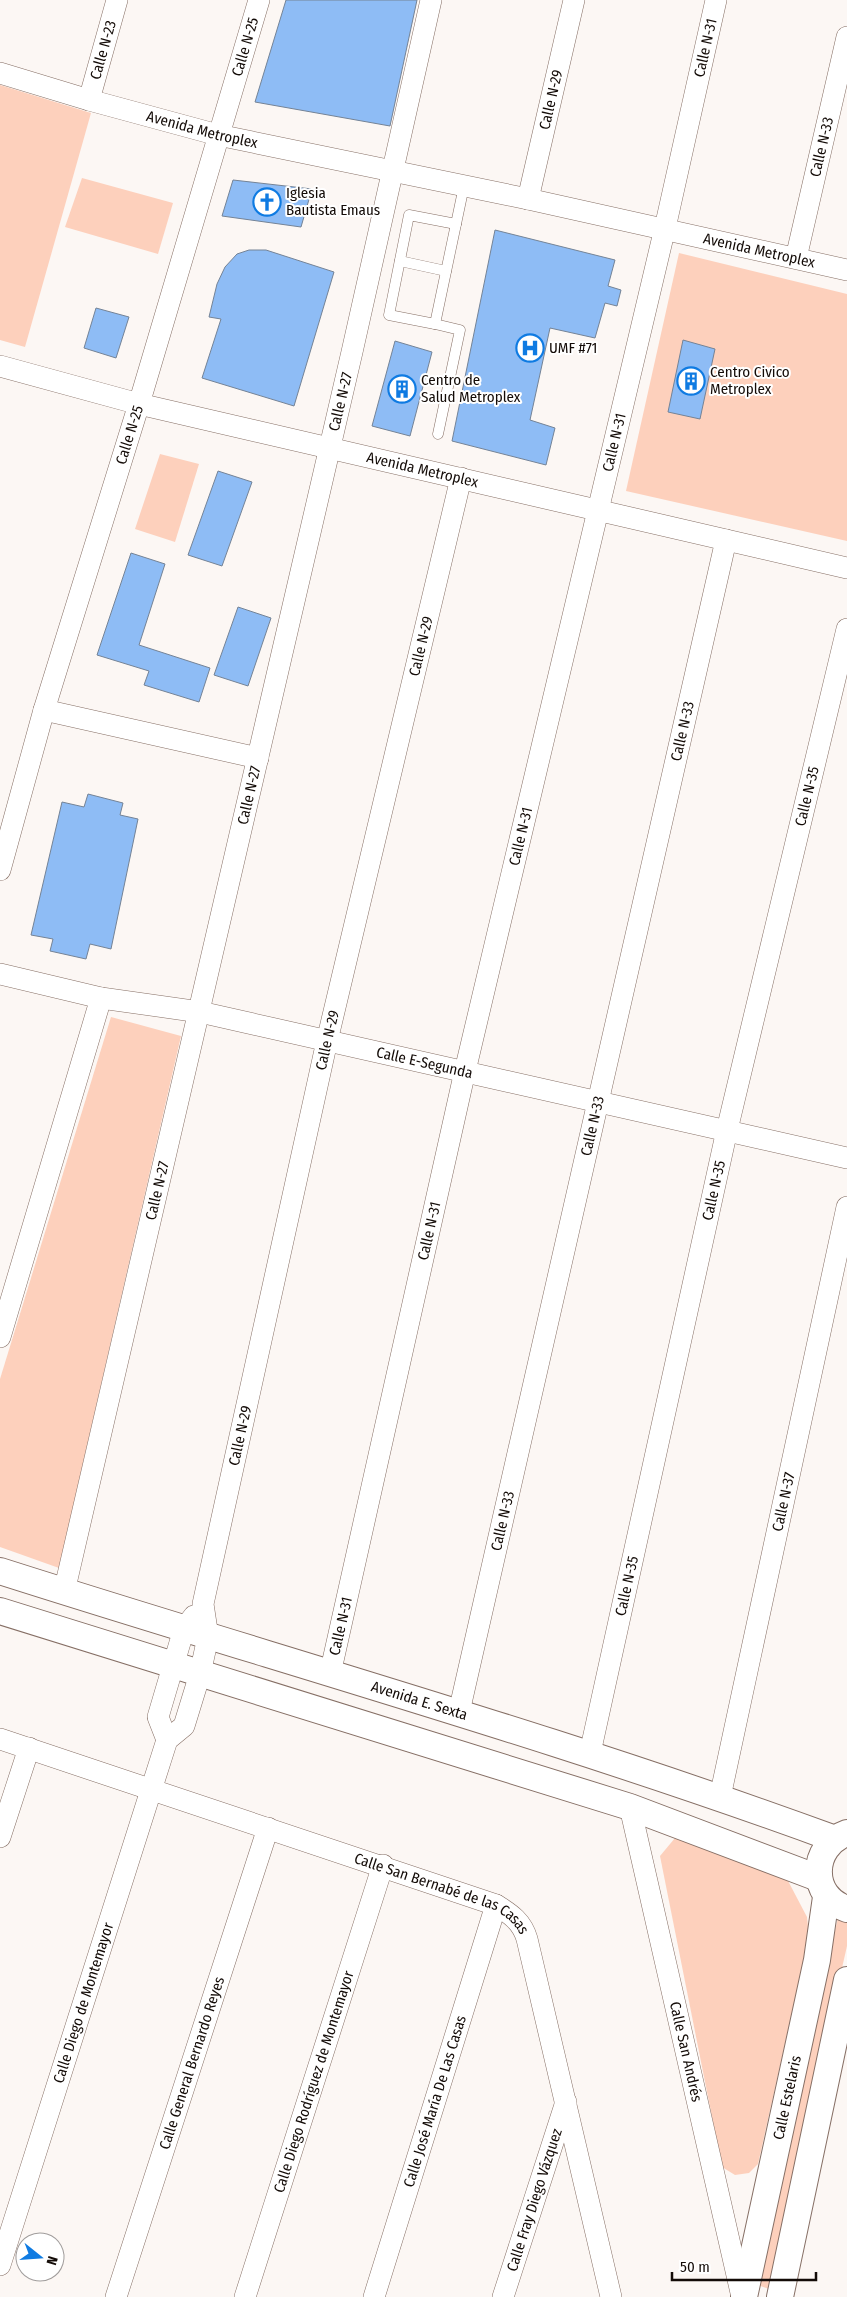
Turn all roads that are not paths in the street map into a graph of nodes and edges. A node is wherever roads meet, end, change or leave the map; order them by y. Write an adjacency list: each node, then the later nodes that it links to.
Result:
1 (117, 0): 8 (street, Calle N-23)
2 (259, 0): 9 (street, Calle N-25)
3 (431, 0): 10 (street, Calle N-27)
4 (574, 0): 12 (street, Calle N-29)
5 (716, 0): 14 (street, Calle N-31)
6 (847, 37): 15 (street, Calle N-33)
7 (0, 73): 8 (street, Avenida Metroplex)
8 (89, 100): 9 (street, Avenida Metroplex)
9 (218, 135): 10 (street, Avenida Metroplex); 21 (street, Calle N-25)
10 (392, 171): 11 (street, Avenida Metroplex); 23 (street, Calle N-27)
11 (464, 186): 12 (street, Avenida Metroplex); 13 (lane)
12 (528, 199): 14 (street, Avenida Metroplex)
13 (456, 224): 16 (lane); 18 (lane)
14 (665, 228): 15 (street, Avenida Metroplex); 25 (street, Calle N-31)
15 (796, 258): 17 (street, Avenida Metroplex)
16 (400, 261): 18 (lane); 19 (lane)
17 (847, 270)
18 (446, 271): 19 (lane)
19 (435, 324): 22 (lane)
20 (2, 373): 21 (street, Avenida Metroplex)
21 (140, 404): 23 (street, Avenida Metroplex); 29 (street, Calle N-25)
22 (438, 434)
23 (330, 447): 24 (street, Avenida Metroplex); 30 (street, Calle N-27)
24 (461, 478): 25 (street, Avenida Metroplex); 35 (street, Calle N-29)
25 (596, 511): 26 (street, Avenida Metroplex); 36 (street, Calle N-31)
26 (726, 540): 27 (street, Avenida Metroplex); 37 (street, Calle N-33)
27 (847, 568)
28 (847, 629): 38 (street, Calle N-35)
29 (44, 710): 30 (street); 31 (street, Calle N-25)
30 (258, 758): 34 (street, Calle N-27)
31 (0, 870)
32 (0, 974): 33 (street, Calle E-Segunda)
33 (101, 998): 34 (street, Calle E-Segunda); 41 (street)
34 (200, 1012): 35 (street, Calle E-Segunda); 43 (street, Calle N-27)
35 (327, 1041): 36 (street, Calle E-Segunda); 44 (street, Calle N-29)
36 (465, 1071): 37 (street, Calle E-Segunda); 50 (street, Calle N-31)
37 (598, 1101): 38 (street, Calle E-Segunda); 51 (street, Calle N-33)
38 (727, 1130): 39 (street, Calle E-Segunda); 55 (street, Calle N-35)
39 (847, 1158)
40 (847, 1206): 57 (street, Calle N-37)
41 (0, 1337)
42 (0, 1571): 43 (street, Avenida E. Sexta)
43 (64, 1592): 46 (street, Avenida E. Sexta)
44 (203, 1604): 46 (street, Calle N-29); 47 (street, Calle N-29)
45 (0, 1611): 48 (street)
46 (184, 1629): 47 (street, Avenida E. Sexta); 48 (street)
47 (208, 1637): 49 (street); 50 (street, Avenida E. Sexta)
48 (173, 1666): 49 (street); 53 (street)
49 (200, 1674): 53 (street); 58 (street)
50 (330, 1674): 51 (street, Avenida E. Sexta)
51 (459, 1712): 55 (street, Avenida E. Sexta)
52 (0, 1739): 54 (street, Calle San Bernabé de las Casas)
53 (167, 1740): 56 (street, Calle Diego de Montemayor)
54 (29, 1748): 56 (street, Calle San Bernabé de las Casas); 61 (street)
55 (590, 1753): 57 (street, Avenida E. Sexta)
56 (152, 1791): 59 (street, Calle San Bernabé de las Casas); 67 (street, Calle Diego de Montemayor)
57 (720, 1797): 60 (street, Avenida E. Sexta)
58 (630, 1807): 63 (street); 73 (street, Calle San Andrés)
59 (268, 1828): 62 (street, Calle San Bernabé de las Casas); 68 (street, Calle General Bernardo Reyes)
60 (844, 1834): 63 (street, Calle Estelaris)
61 (0, 1836)
62 (383, 1865): 64 (street, Calle San Bernabé de las Casas); 69 (street, Calle Diego Rodríguez de Montemayor)
63 (831, 1895): 73 (street, Calle Estelaris)
64 (496, 1905): 66 (street, Calle San Bernabé de las Casas); 70 (street, Calle José María De Las Casas)
65 (847, 1980): 74 (street)
66 (566, 2101): 71 (street, Calle Fray Diego Vázquez); 72 (street, Calle San Bernabé de las Casas)
67 (0, 2265)
68 (116, 2297)
69 (246, 2297)
70 (374, 2297)
71 (504, 2297)
72 (611, 2297)
73 (743, 2297)
74 (780, 2297)

